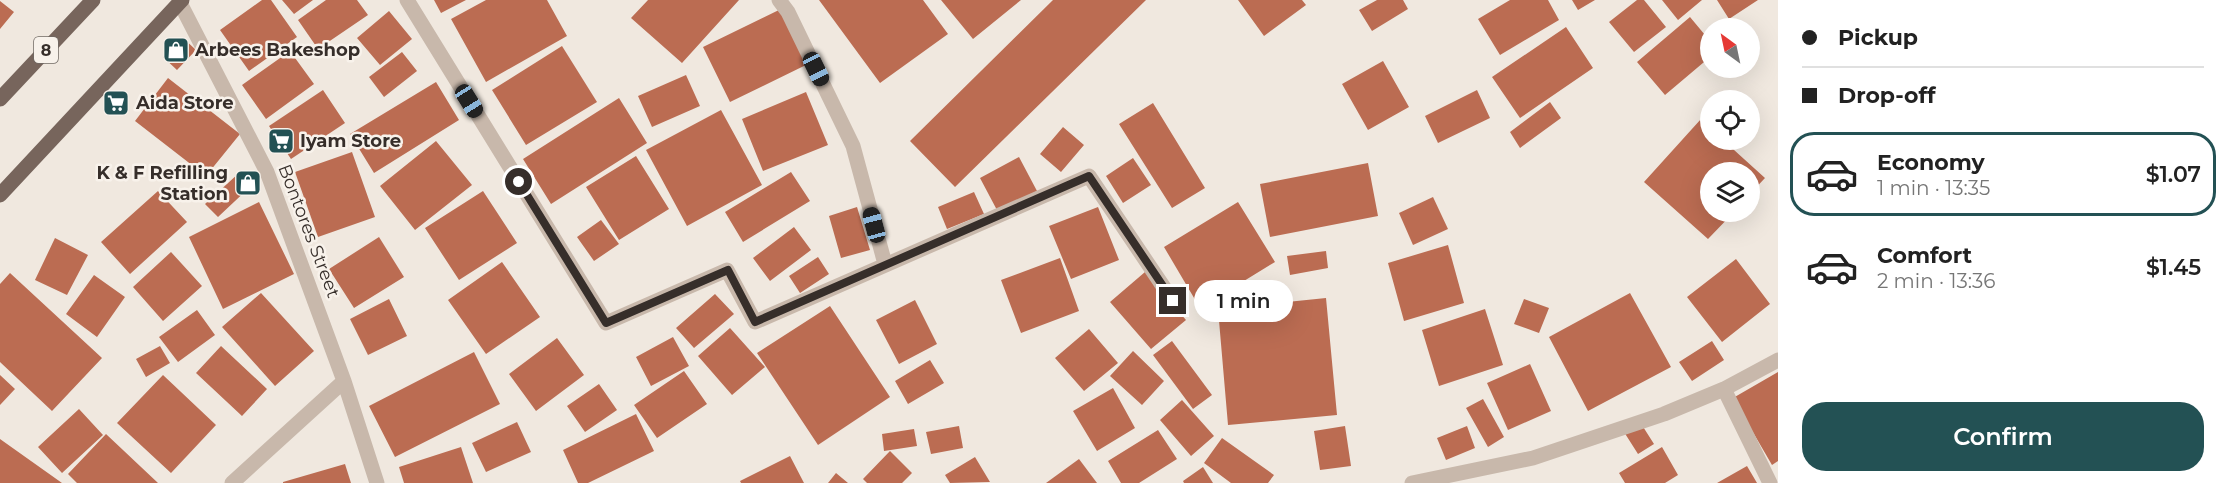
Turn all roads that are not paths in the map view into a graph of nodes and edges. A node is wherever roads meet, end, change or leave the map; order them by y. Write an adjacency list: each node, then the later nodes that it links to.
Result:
1 (93, 0): 5 (main road, 8)
2 (407, 0): 7 (street)
3 (779, 0): 7 (street)
4 (181, 1): 6 (main road); 10 (street, Bontores Street)
5 (0, 99)
6 (0, 195)
7 (885, 264): 8 (street)
8 (1173, 301)
9 (1778, 360): 11 (street)
10 (344, 381): 13 (street); 14 (street, Bontores Street)
11 (1724, 388): 12 (street); 16 (street)
12 (1458, 479): 15 (street)
13 (232, 483)
14 (377, 483)
15 (1412, 483)
16 (1770, 483)

